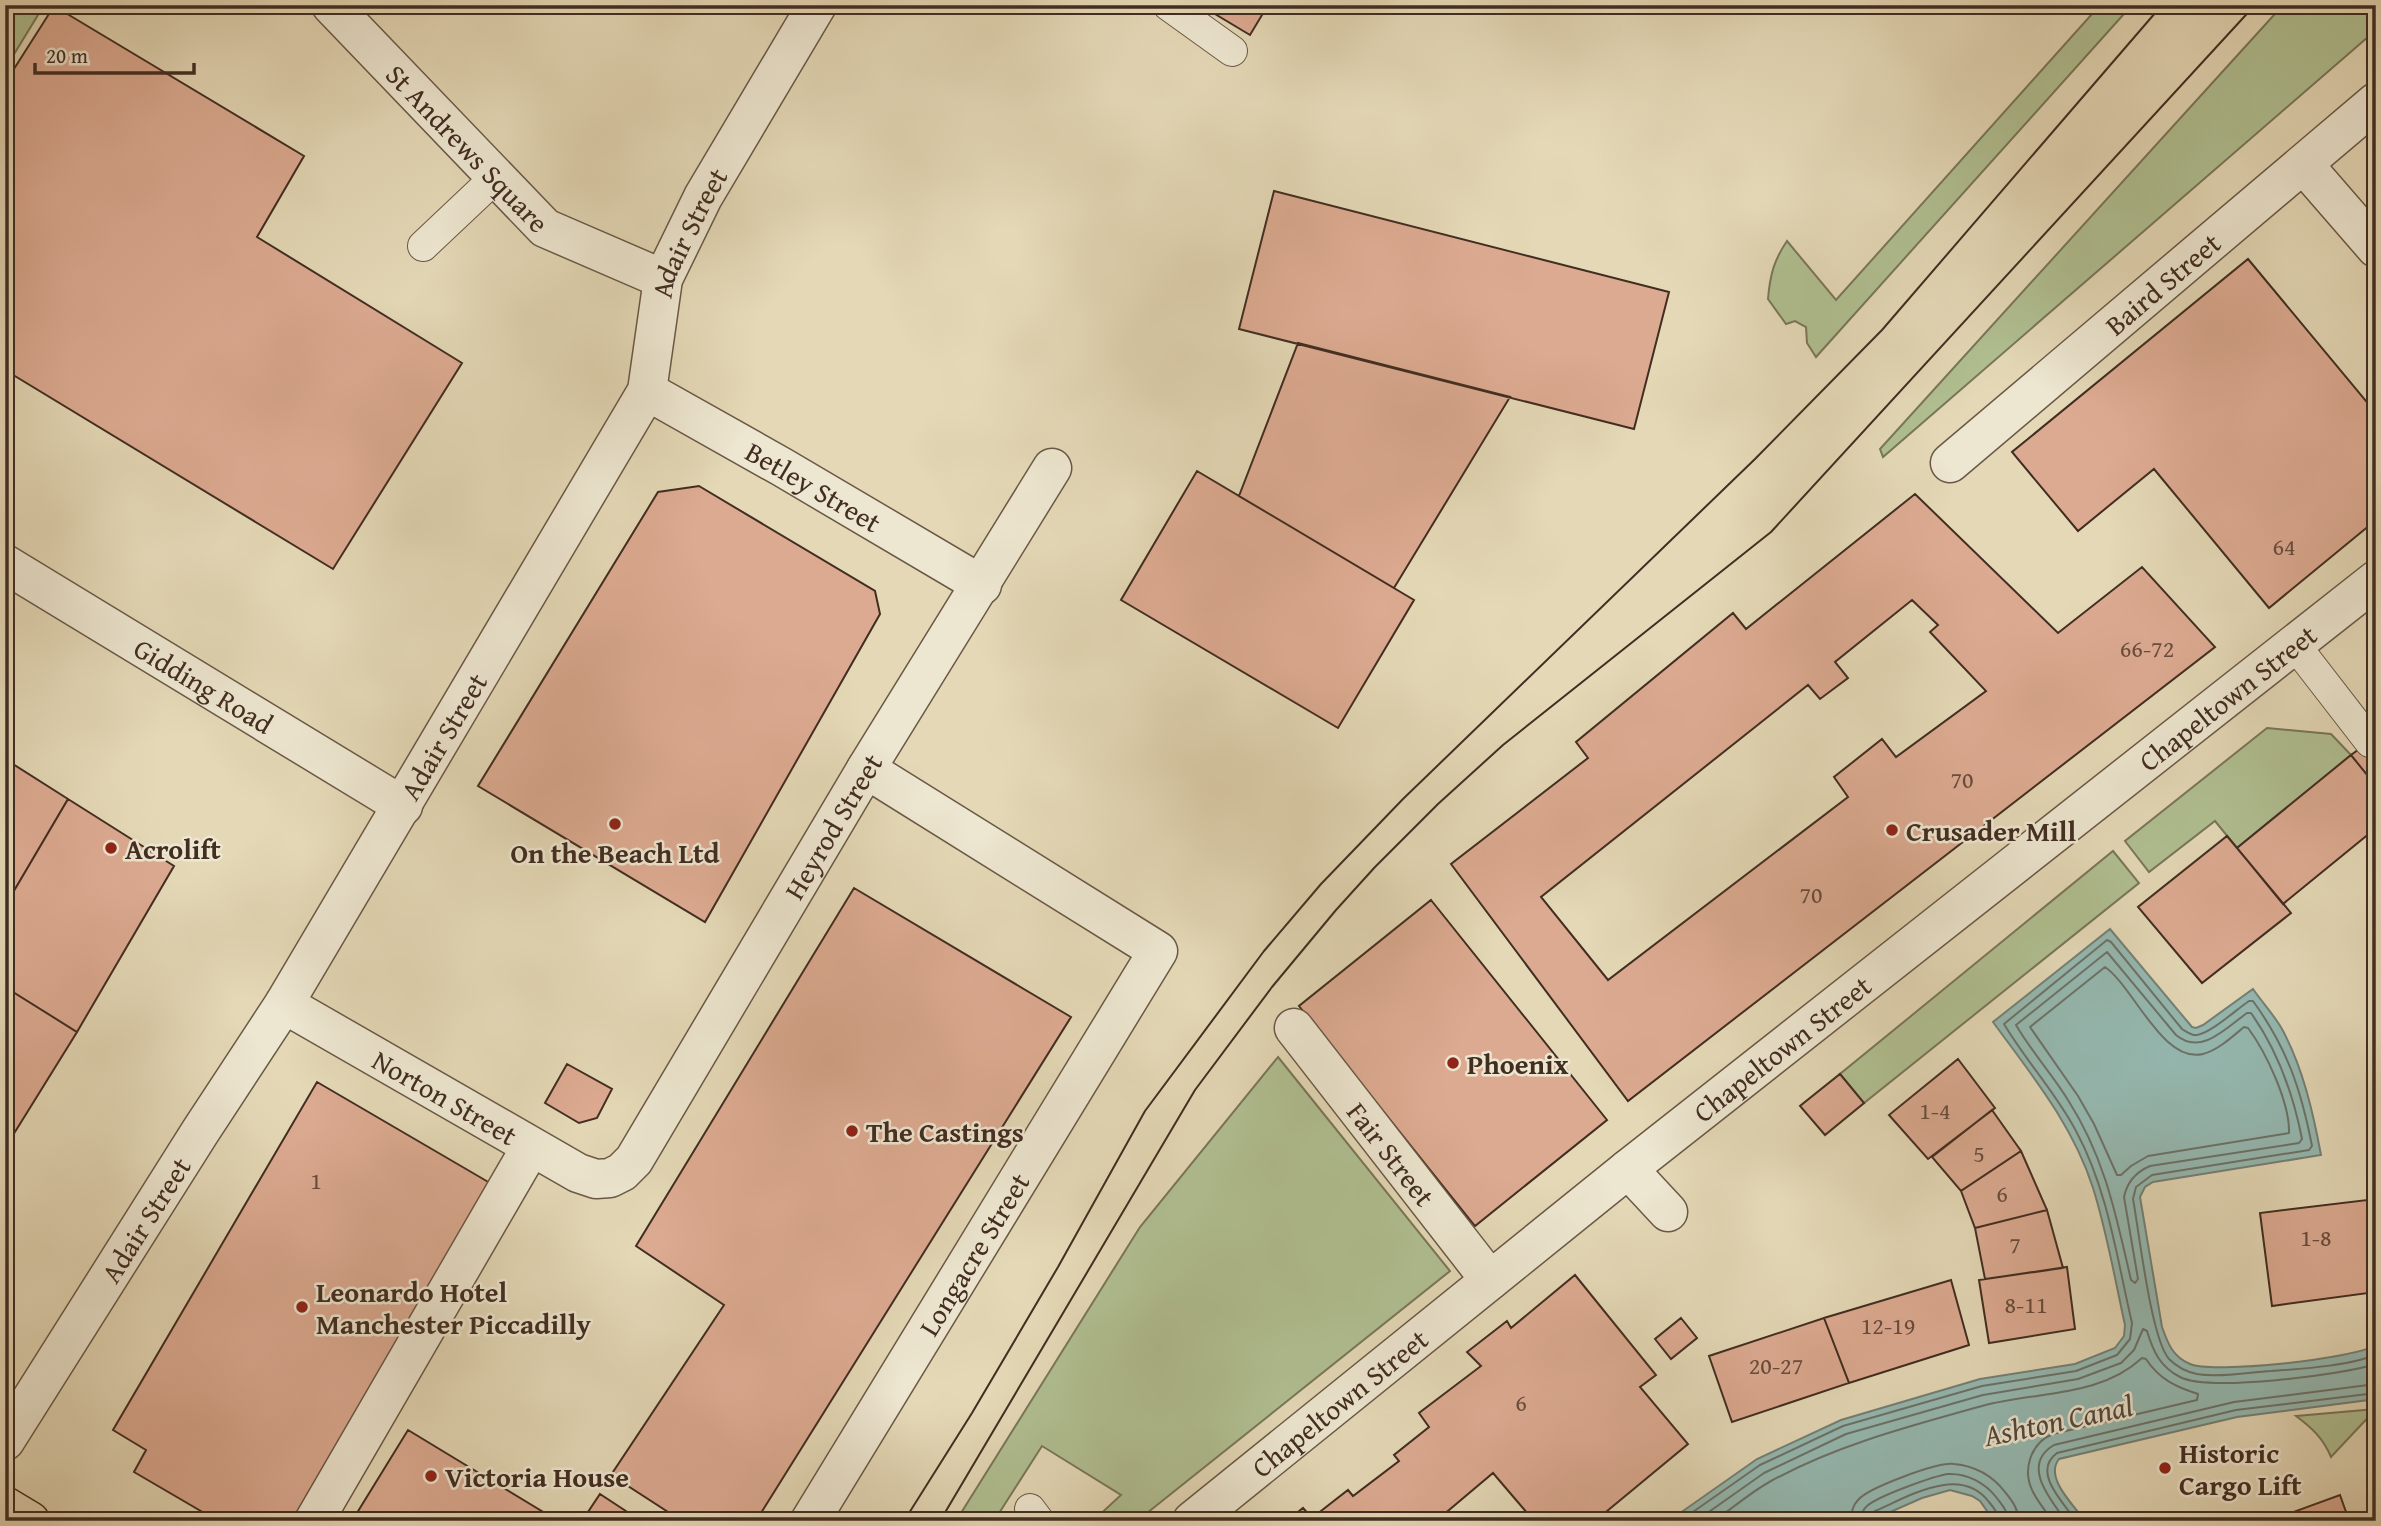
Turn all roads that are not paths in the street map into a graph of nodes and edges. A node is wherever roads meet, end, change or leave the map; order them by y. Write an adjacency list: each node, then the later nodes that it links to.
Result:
1 (331, 5): 7 (street, St Andrews Square)
2 (817, 5): 10 (street, Adair Street)
3 (1168, 5): 4 (lane)
4 (1232, 51)
5 (2376, 102): 6 (street, Baird Street)
6 (2304, 165): 9 (street); 12 (street, Baird Street)
7 (495, 178): 8 (lane); 10 (street, St Andrews Square)
8 (423, 246)
9 (2376, 248)
10 (663, 279): 11 (street, Adair Street)
11 (647, 391): 16 (street, Betley Street); 20 (street, Adair Street)
12 (1950, 463)
13 (1052, 468): 16 (street, Heyrod Street)
14 (7, 568): 20 (street, Gidding Road)
15 (2376, 580): 17 (street, Chapeltown Street)
16 (982, 585): 19 (street, Heyrod Street)
17 (2295, 645): 18 (lane); 24 (street, Chapeltown Street)
18 (2370, 742)
19 (866, 769): 25 (street, Heyrod Street); 32 (street, Longacre Street)
20 (403, 806): 21 (street, Adair Street)
21 (284, 1004): 23 (street, Norton Street); 28 (street, Adair Street)
22 (1294, 1028): 27 (street, Fair Street)
23 (531, 1147): 25 (street, Norton Street); 31 (street)
24 (1628, 1169): 26 (street); 27 (street, Chapeltown Street)
25 (610, 1178)
26 (1668, 1212)
27 (1490, 1279): 33 (street, Chapeltown Street)
28 (5, 1441)
29 (5, 1506): 30 (highway)
30 (30, 1521)
31 (314, 1521)
32 (810, 1521)
33 (1192, 1521)

